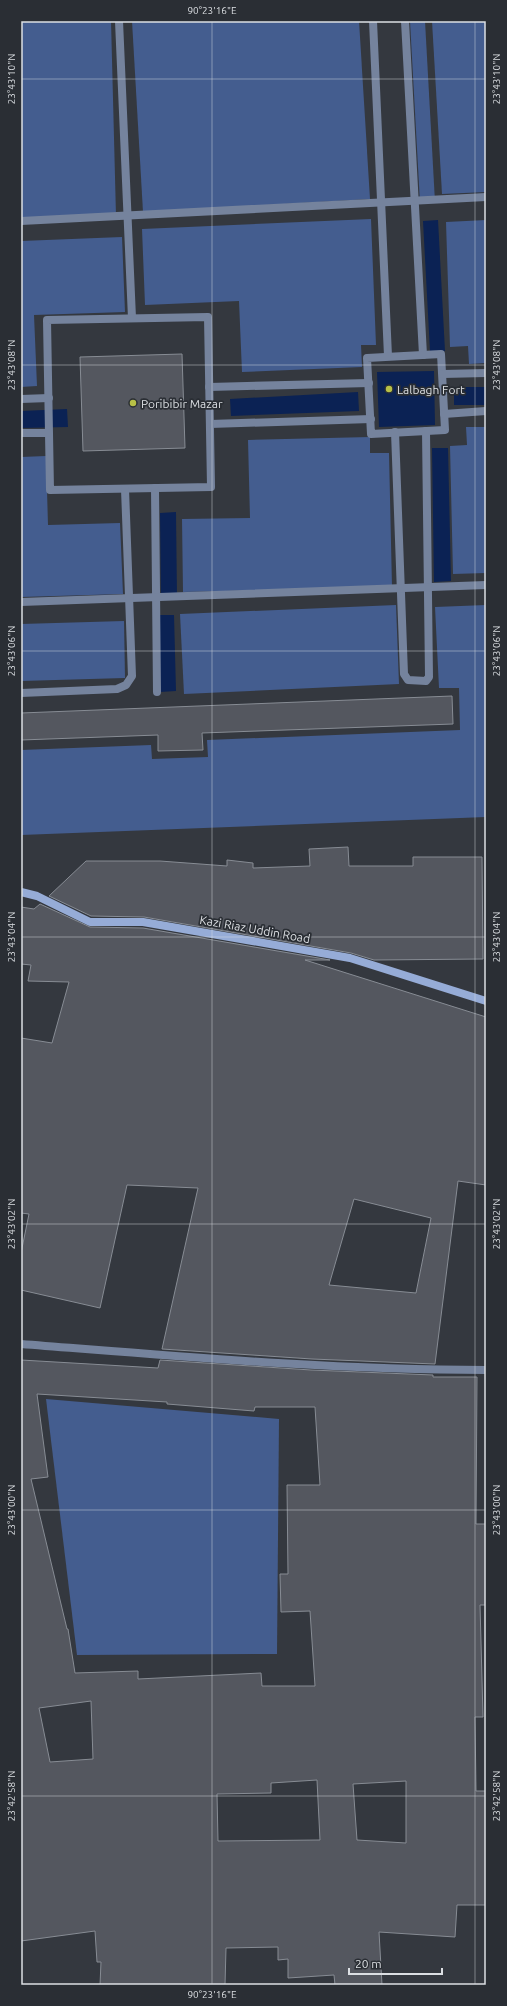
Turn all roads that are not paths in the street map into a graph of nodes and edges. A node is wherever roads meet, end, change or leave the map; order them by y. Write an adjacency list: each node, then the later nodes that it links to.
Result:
1 (119, 21): 7 (street)
2 (373, 21): 6 (street)
3 (405, 21): 5 (street)
4 (486, 198): 5 (street)
5 (415, 201): 6 (street); 10 (street)
6 (381, 203): 7 (street); 11 (street)
7 (127, 215): 8 (street); 9 (street)
8 (21, 221)
9 (132, 318): 15 (street); 16 (street)
10 (423, 355): 11 (street); 13 (street)
11 (388, 356): 14 (street)
12 (486, 373): 13 (street)
13 (442, 374): 19 (street)
14 (369, 383): 15 (street); 20 (street)
15 (209, 387): 21 (street)
16 (48, 398): 17 (street); 25 (street)
17 (21, 399)
18 (486, 411): 19 (street)
19 (444, 414): 22 (street)
20 (371, 419): 21 (street); 23 (street)
21 (210, 424): 26 (street)
22 (426, 431): 23 (street); 29 (street)
23 (395, 432): 30 (street)
24 (21, 433): 25 (street)
25 (48, 433): 27 (street)
26 (155, 488): 27 (street); 31 (street)
27 (125, 489): 32 (street)
28 (486, 585): 29 (street)
29 (428, 587): 30 (street); 30 (street)
30 (400, 588): 31 (street)
31 (155, 597): 32 (street); 35 (street)
32 (129, 598): 33 (street); 34 (street)
33 (21, 602)
34 (21, 692)
35 (157, 692)
36 (21, 892): 37 (street, Kazi Riaz Uddin Road)
37 (486, 1001)
38 (21, 1344): 39 (street)
39 (486, 1370)

